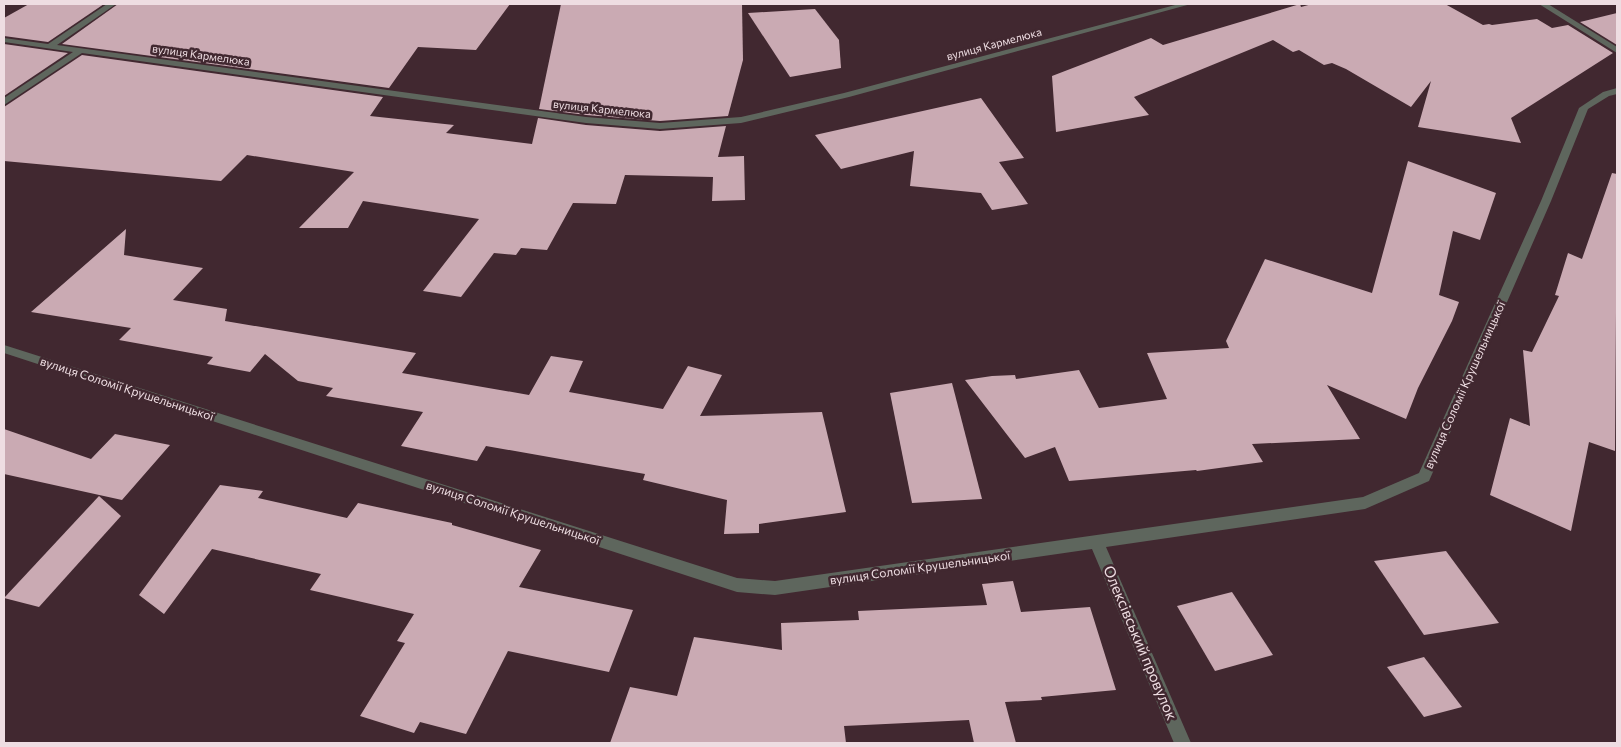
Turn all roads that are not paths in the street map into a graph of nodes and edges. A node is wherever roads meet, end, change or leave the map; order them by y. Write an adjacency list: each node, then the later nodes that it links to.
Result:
1 (112, 4): 5 (street)
2 (1187, 4): 6 (street, вулиця Кармелюка)
3 (1543, 4): 7 (street)
4 (4, 40): 5 (street, вулиця Кармелюка)
5 (50, 46): 6 (street, вулиця Кармелюка)
6 (81, 50): 9 (street)
7 (1617, 51)
8 (1617, 91): 11 (street, вулиця Соломії Крушельницької)
9 (4, 102)
10 (4, 349): 11 (street, вулиця Соломії Крушельницької)
11 (1097, 542): 12 (street, Олексівський провулок)
12 (1183, 743)

